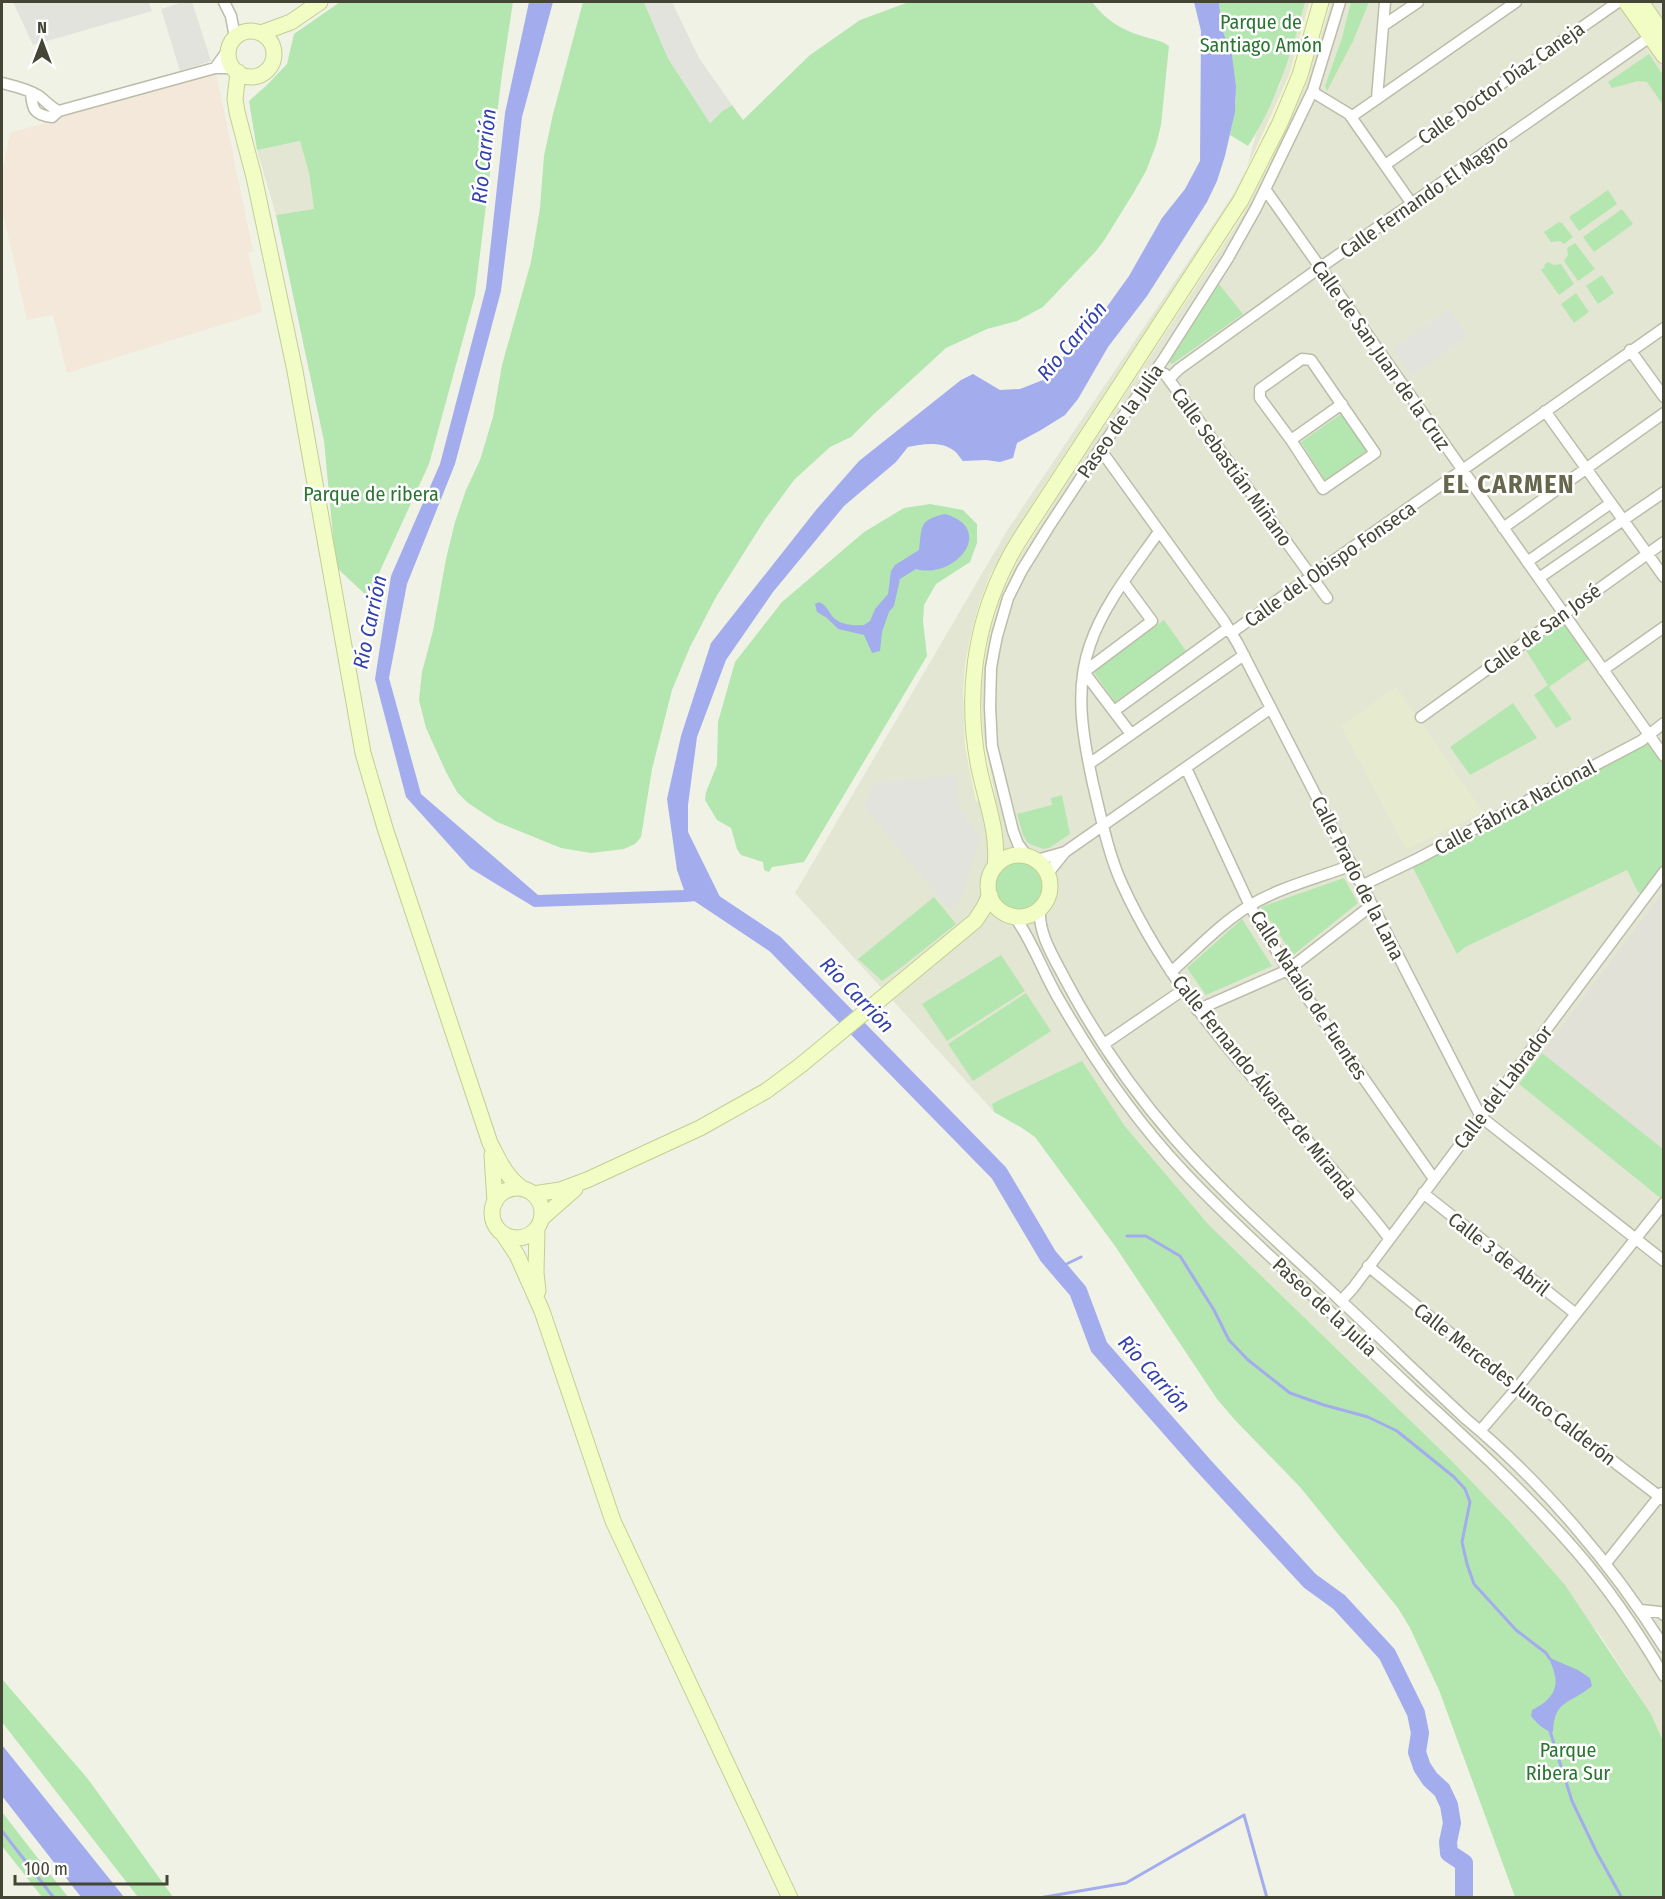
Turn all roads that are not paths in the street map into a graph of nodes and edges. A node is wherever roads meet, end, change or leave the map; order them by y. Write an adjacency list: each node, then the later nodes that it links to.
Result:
1 (224, 2): 15 (street)
2 (320, 2): 11 (main road)
3 (1321, 2): 69 (main road, Paseo de la Julia)
4 (1340, 2): 21 (street, Paseo de la Julia)
5 (1385, 2): 12 (street)
6 (1418, 2): 12 (street)
7 (1516, 2): 22 (street)
8 (1618, 2): 24 (street, Calle Doctor Díaz Caneja)
9 (1626, 2): 14 (main road)
10 (1641, 2): 14 (main road)
11 (291, 22): 13 (main road); 16 (main road)
12 (1384, 25): 22 (street)
13 (261, 33): 15 (main road); 16 (main road)
14 (1657, 36): 17 (main road); 26 (street, Calle Fernando El Magno)
15 (232, 44): 18 (street); 19 (main road)
16 (273, 47): 19 (main road)
17 (1664, 56)
18 (215, 68): 19 (street); 20 (street)
19 (241, 72): 90 (main road)
20 (2, 83)
21 (1313, 90): 23 (street); 25 (street, Paseo de la Julia)
22 (1377, 99): 23 (street)
23 (1351, 117): 24 (street)
24 (1385, 165): 26 (street)
25 (1265, 189): 27 (street, Calle de San Juan de la Cruz); 30 (street, Paseo de la Julia)
26 (1412, 204): 27 (street, Calle Fernando El Magno)
27 (1321, 267): 31 (street, Calle Fernando El Magno); 39 (street, Calle de San Juan de la Cruz)
28 (1664, 327): 29 (street, Calle del Obispo Fonseca)
29 (1630, 350): 32 (street); 34 (street, Calle del Obispo Fonseca)
30 (1159, 365): 31 (street, Calle Sebastián Miñano); 37 (street, Paseo de la Julia)
31 (1169, 379): 48 (street, Calle Sebastián Miñano)
32 (1664, 398)
33 (1342, 404): 36 (street); 36 (street); 36 (street)
34 (1545, 411): 38 (street); 39 (street, Calle del Obispo Fonseca)
35 (1664, 413): 38 (street)
36 (1291, 440)
37 (1100, 449): 44 (street, Calle Prado de la Lana); 72 (street, Paseo de la Julia)
38 (1586, 468): 41 (street); 43 (street)
39 (1462, 470): 43 (street, Calle de San Juan de la Cruz); 48 (street, Calle del Obispo Fonseca)
40 (1664, 492): 42 (street)
41 (1611, 503): 42 (street); 47 (street)
42 (1623, 520): 46 (street); 50 (street)
43 (1503, 528): 47 (street, Calle de San Juan de la Cruz)
44 (1158, 533): 51 (street, Calle Fernando Álvarez de Miranda); 55 (street, Calle Prado de la Lana)
45 (1664, 542): 46 (street, Calle de San José)
46 (1647, 553): 49 (street); 53 (street, Calle de San José)
47 (1527, 562): 50 (street, Calle de San Juan de la Cruz)
48 (1311, 576): 52 (street, Calle Sebastián Miñano); 55 (street, Calle del Obispo Fonseca)
49 (1664, 577)
50 (1539, 578): 53 (street, Calle de San Juan de la Cruz)
51 (1124, 583): 58 (street, Calle Fernando Álvarez de Miranda); 58 (street)
52 (1327, 598)
53 (1563, 614): 57 (street, Calle de San Juan de la Cruz); 61 (street, Calle de San José)
54 (1664, 627): 57 (street)
55 (1230, 631): 56 (street, Calle Prado de la Lana); 60 (street, Calle del Obispo Fonseca)
56 (1244, 656): 59 (street, Calle Prado de la Lana); 63 (street)
57 (1603, 670): 64 (street, Calle de San Juan de la Cruz)
58 (1084, 672): 60 (street); 66 (street, Calle Fernando Álvarez de Miranda)
59 (1270, 708): 67 (street); 73 (street, Calle Prado de la Lana)
60 (1114, 711): 63 (street)
61 (1421, 717)
62 (1664, 723): 64 (street, Calle Fábrica Nacional)
63 (1131, 735): 66 (street)
64 (1649, 736): 65 (street, Calle de San Juan de la Cruz); 77 (street, Calle Fábrica Nacional)
65 (1664, 756)
66 (1089, 764): 68 (street, Calle Fernando Álvarez de Miranda)
67 (1186, 768): 68 (street); 80 (street, Calle Natalio de Fuentes)
68 (1103, 825): 70 (street); 85 (street, Calle Fernando Álvarez de Miranda)
69 (996, 837): 71 (main road, Paseo de la Julia); 74 (main road, Paseo de la Julia)
70 (1065, 852): 72 (street); 76 (street)
71 (1011, 856): 72 (main road); 74 (main road)
72 (1032, 858): 76 (main road)
73 (1352, 866): 77 (street, Calle Prado de la Lana); 80 (street)
74 (995, 867): 78 (main road)
75 (1664, 872): 89 (street, Calle del Labrador)
76 (1048, 873): 81 (main road)
77 (1363, 885): 79 (street, Calle Prado de la Lana)
78 (990, 895): 82 (main road); 83 (main road)
79 (1372, 905): 84 (street); 89 (street, Calle Prado de la Lana)
80 (1250, 906): 84 (street, Calle Natalio de Fuentes); 85 (street)
81 (1040, 909): 82 (main road); 88 (street, Paseo de la Julia)
82 (1007, 914): 83 (main road); 113 (street, Paseo de la Julia)
83 (975, 921): 92 (main road)
84 (1288, 970): 87 (street); 91 (street, Calle Natalio de Fuentes)
85 (1171, 972): 86 (street, Calle Fernando Álvarez de Miranda)
86 (1183, 990): 87 (street, Calle Fernando Álvarez de Miranda); 88 (street)
87 (1197, 1010): 99 (street, Calle Fernando Álvarez de Miranda)
88 (1104, 1044): 103 (street, Paseo de la Julia)
89 (1481, 1117): 91 (street, Calle del Labrador); 100 (street, Calle Prado de la Lana)
90 (490, 1143): 93 (main road); 95 (main road)
91 (1434, 1179): 94 (street, Calle del Labrador)
92 (587, 1180): 93 (main road); 97 (main road)
93 (528, 1192): 95 (main road); 97 (main road)
94 (1423, 1193): 99 (street, Calle del Labrador); 105 (street, Calle 3 de Abril)
95 (495, 1202): 98 (main road)
96 (1664, 1203): 100 (street)
97 (539, 1224): 98 (main road); 104 (main road)
98 (503, 1234): 104 (main road)
99 (1389, 1238): 102 (street, Calle del Labrador)
100 (1635, 1240): 101 (street, Calle Prado de la Lana); 105 (street)
101 (1664, 1261)
102 (1368, 1266): 103 (street, Calle del Labrador); 106 (street, Calle Mercedes Junco Calderón)
103 (1341, 1301): 107 (street, Paseo de la Julia)
104 (542, 1311): 114 (main road)
105 (1576, 1314): 106 (street)
106 (1517, 1388): 107 (street); 108 (street, Calle Mercedes Junco Calderón)
107 (1480, 1431): 109 (street, Paseo de la Julia)
108 (1662, 1496): 109 (street)
109 (1605, 1563): 110 (street, Paseo de la Julia)
110 (1640, 1610): 111 (street); 112 (street, Paseo de la Julia)
111 (1664, 1615)
112 (1664, 1647)
113 (1664, 1676)
114 (790, 1898)

